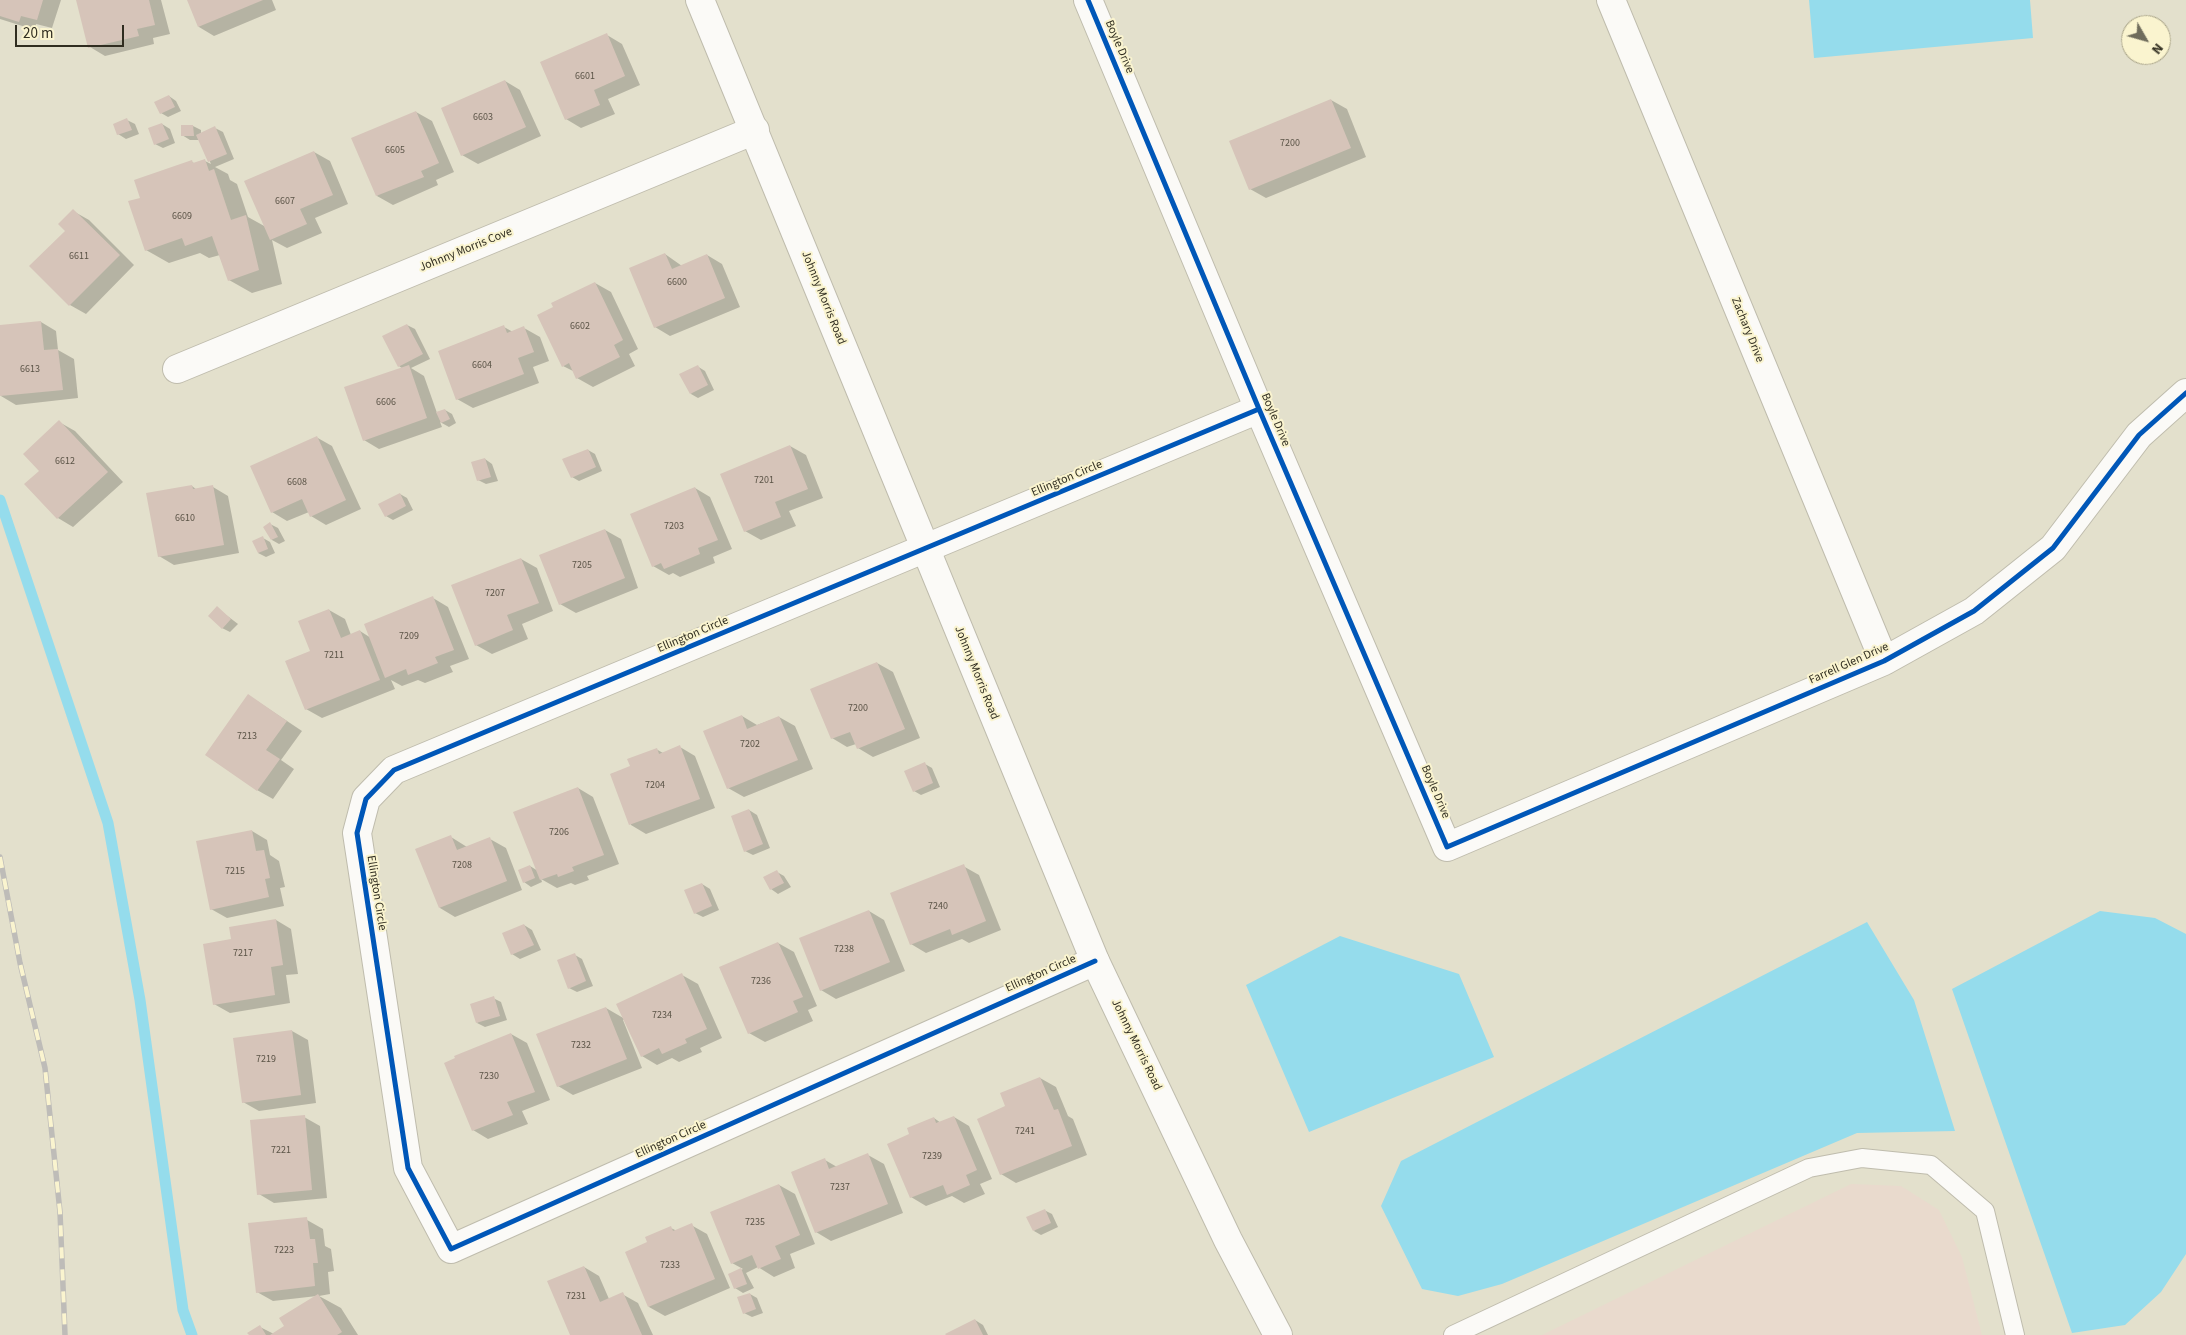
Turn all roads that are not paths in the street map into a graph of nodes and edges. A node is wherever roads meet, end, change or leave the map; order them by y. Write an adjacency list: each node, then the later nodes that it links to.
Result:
1 (700, 0): 4 (street, Johnny Morris Road)
2 (1088, 0): 7 (street, Boyle Drive)
3 (1611, 0): 9 (street, Zachary Drive)
4 (755, 130): 5 (street, Johnny Morris Cove); 8 (street, Johnny Morris Road)
5 (177, 369)
6 (2186, 393): 9 (street, Farrell Glen Drive)
7 (1259, 409): 8 (street, Ellington Circle); 10 (street, Boyle Drive)
8 (925, 550): 11 (street, Johnny Morris Road); 11 (street, Ellington Circle)
9 (1884, 661): 10 (street, Farrell Glen Drive)
10 (1447, 847)
11 (1095, 961): 12 (street, Johnny Morris Road)
12 (1278, 1335)
13 (1453, 1335): 14 (lane)
14 (2014, 1335)

